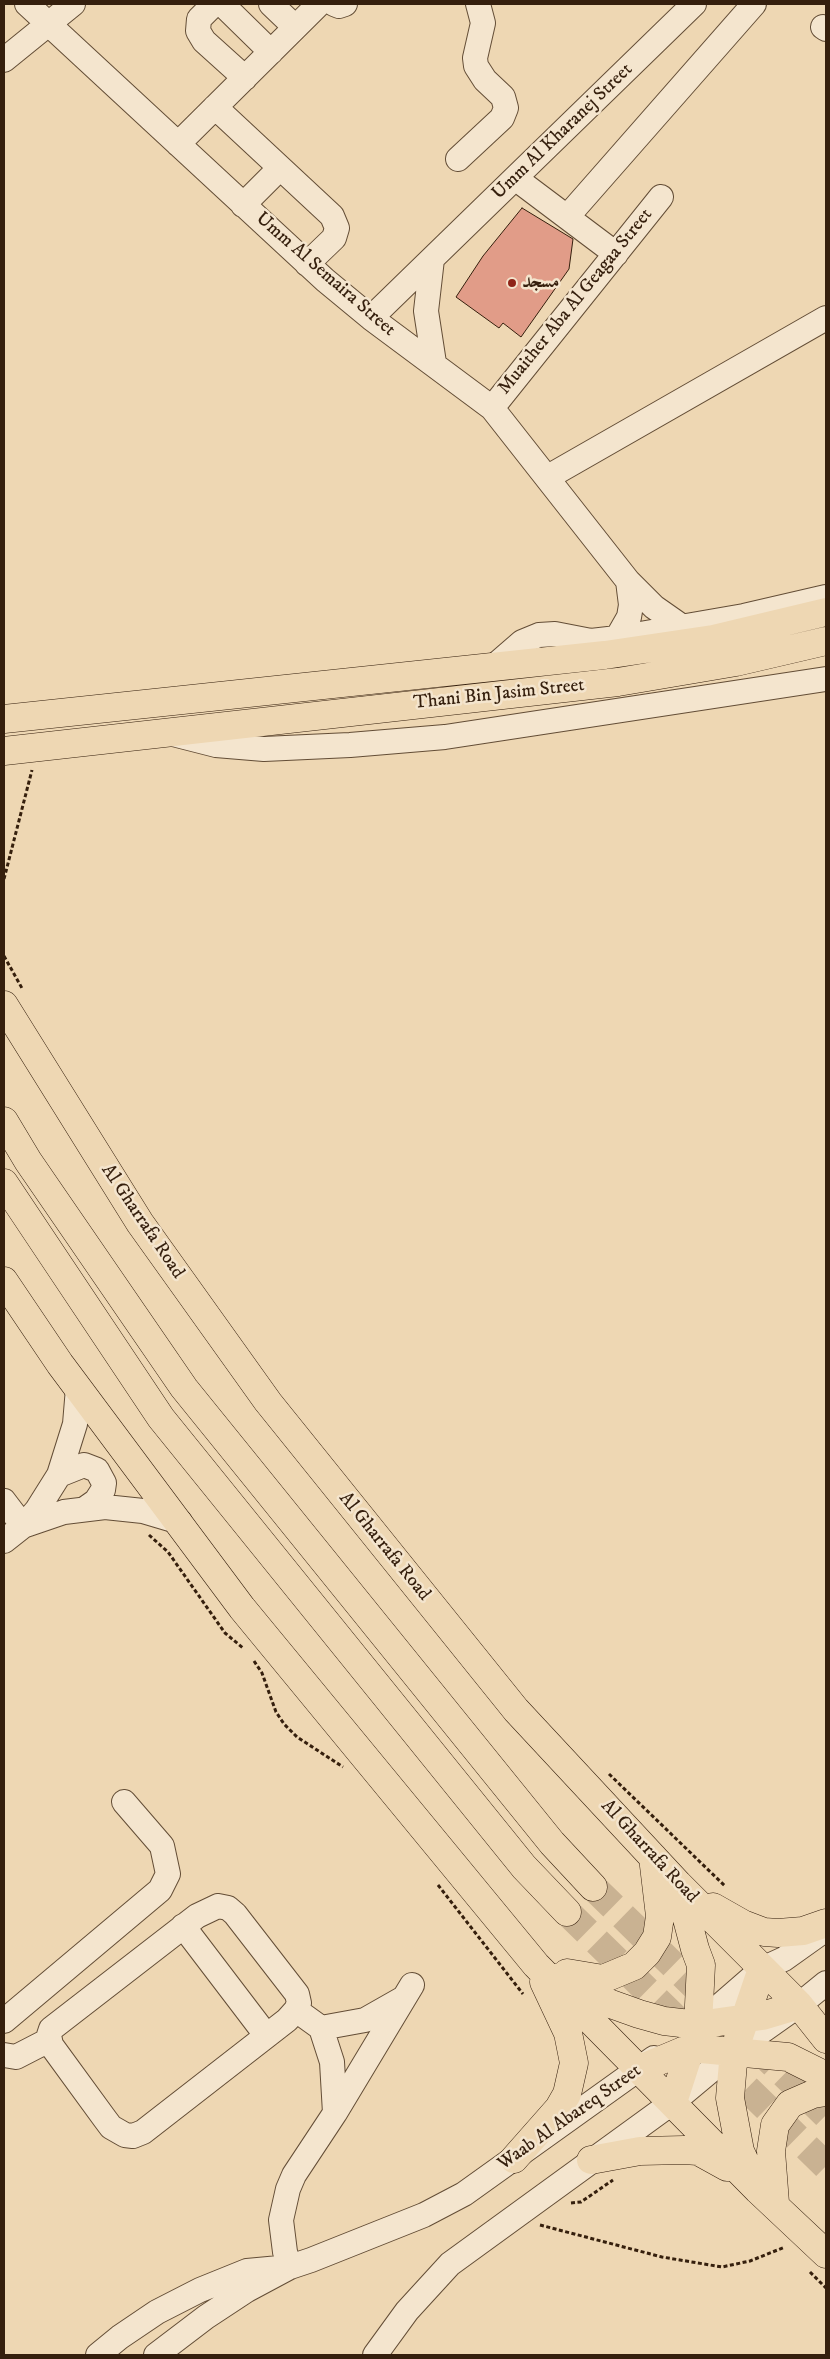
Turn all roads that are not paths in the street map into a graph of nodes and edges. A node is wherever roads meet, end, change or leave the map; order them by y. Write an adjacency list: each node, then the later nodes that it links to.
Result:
1 (27, 4): 12 (street, Umm Al Semaira Street)
2 (73, 4): 12 (street)
3 (214, 4): 16 (street)
4 (222, 4): 14 (street)
5 (271, 4): 13 (street)
6 (319, 4): 13 (street)
7 (334, 4): 8 (street)
8 (345, 4)
9 (478, 4): 19 (street)
10 (694, 4): 21 (street, Umm Al Kharanej Street)
11 (754, 4): 24 (street)
12 (48, 24): 15 (street); 18 (street, Umm Al Semaira Street)
13 (295, 28): 14 (street)
14 (271, 52): 16 (street)
15 (4, 60)
16 (245, 78): 17 (street)
17 (215, 108): 18 (street); 20 (street)
18 (178, 144): 23 (street, Umm Al Semaira Street)
19 (458, 159)
20 (280, 168): 23 (street); 27 (street)
21 (515, 178): 24 (street); 26 (street, Umm Al Kharanej Street)
22 (661, 197): 25 (street, Muaither Aba Al Geagaa Street)
23 (243, 205): 27 (street, Umm Al Semaira Street)
24 (567, 217): 25 (street)
25 (616, 254): 31 (street, Muaither Aba Al Geagaa Street)
26 (432, 259): 28 (street, Umm Al Kharanej Street); 30 (street)
27 (307, 264): 28 (street, Umm Al Semaira Street)
28 (371, 318): 30 (street, Umm Al Semaira Street)
29 (826, 318): 32 (street)
30 (434, 363): 31 (street, Umm Al Semaira Street)
31 (492, 408): 32 (street, Umm Al Semaira Street)
32 (548, 477): 33 (street, Umm Al Semaira Street)
33 (628, 581): 36 (street, Umm Al Semaira Street); 37 (street)
34 (826, 597): 36 (street, Thani Bin Jasim Street)
35 (826, 612): 39 (main road, Thani Bin Jasim Street)
36 (684, 628): 37 (street, Thani Bin Jasim Street)
37 (617, 638): 39 (street, Thani Bin Jasim Street)
38 (826, 641): 42 (main road, Thani Bin Jasim Street)
39 (492, 668): 41 (main road, Thani Bin Jasim Street)
40 (826, 679): 42 (street, Thani Bin Jasim Street)
41 (4, 719)
42 (169, 733): 43 (main road, Thani Bin Jasim Street)
43 (4, 751)
44 (14, 999): 56 (main road, Al Gharrafa Road)
45 (4, 1121): 58 (main road)
46 (4, 1183): 59 (main road)
47 (4, 1281): 48 (main road)
48 (78, 1388): 49 (street); 52 (main road)
49 (59, 1475): 51 (street); 53 (street)
50 (4, 1501): 53 (street)
51 (86, 1508): 52 (street); 53 (street)
52 (180, 1522): 63 (main road)
53 (23, 1526): 54 (street)
54 (4, 1541)
55 (124, 1802): 69 (street)
56 (653, 1857): 57 (main road, Al Gharrafa Road); 63 (main road)
57 (678, 1884): 60 (main road); 64 (main road, Al Gharrafa Road); 72 (main road)
58 (594, 1886)
59 (567, 1912)
60 (826, 1923)
61 (184, 1926): 67 (street); 71 (street); 74 (street)
62 (826, 1929): 64 (street)
63 (536, 1965): 72 (main road); 77 (main road); 82 (main road)
64 (762, 1969): 66 (main road, Al Gharrafa Road); 68 (main road); 72 (street)
65 (826, 1983): 66 (street)
66 (799, 2005): 68 (main road); 73 (main road, Al Gharrafa Road); 75 (street)
67 (296, 2010): 70 (street); 71 (street)
68 (744, 2019): 72 (main road); 75 (main road)
69 (4, 2021)
70 (321, 2028): 81 (street); 81 (street)
71 (266, 2035): 74 (street)
72 (694, 2037): 75 (main road); 77 (main road); 80 (main road)
73 (826, 2039)
74 (49, 2040): 76 (street)
75 (734, 2051): 78 (main road); 80 (street); 84 (main road)
76 (4, 2055)
77 (640, 2069): 80 (main road); 82 (street, Waab Al Abareq Street)
78 (826, 2076)
79 (826, 2092): 84 (main road)
80 (673, 2102): 83 (street); 84 (main road)
81 (335, 2112): 86 (street)
82 (514, 2159): 86 (street, Waab Al Abareq Street)
83 (591, 2160): 84 (main road); 89 (street)
84 (767, 2197): 85 (main road)
85 (804, 2252)
86 (290, 2267): 87 (street, Waab Al Abareq Street); 88 (street, Waab Al Abareq Street)
87 (98, 2355)
88 (156, 2355)
89 (375, 2355)

